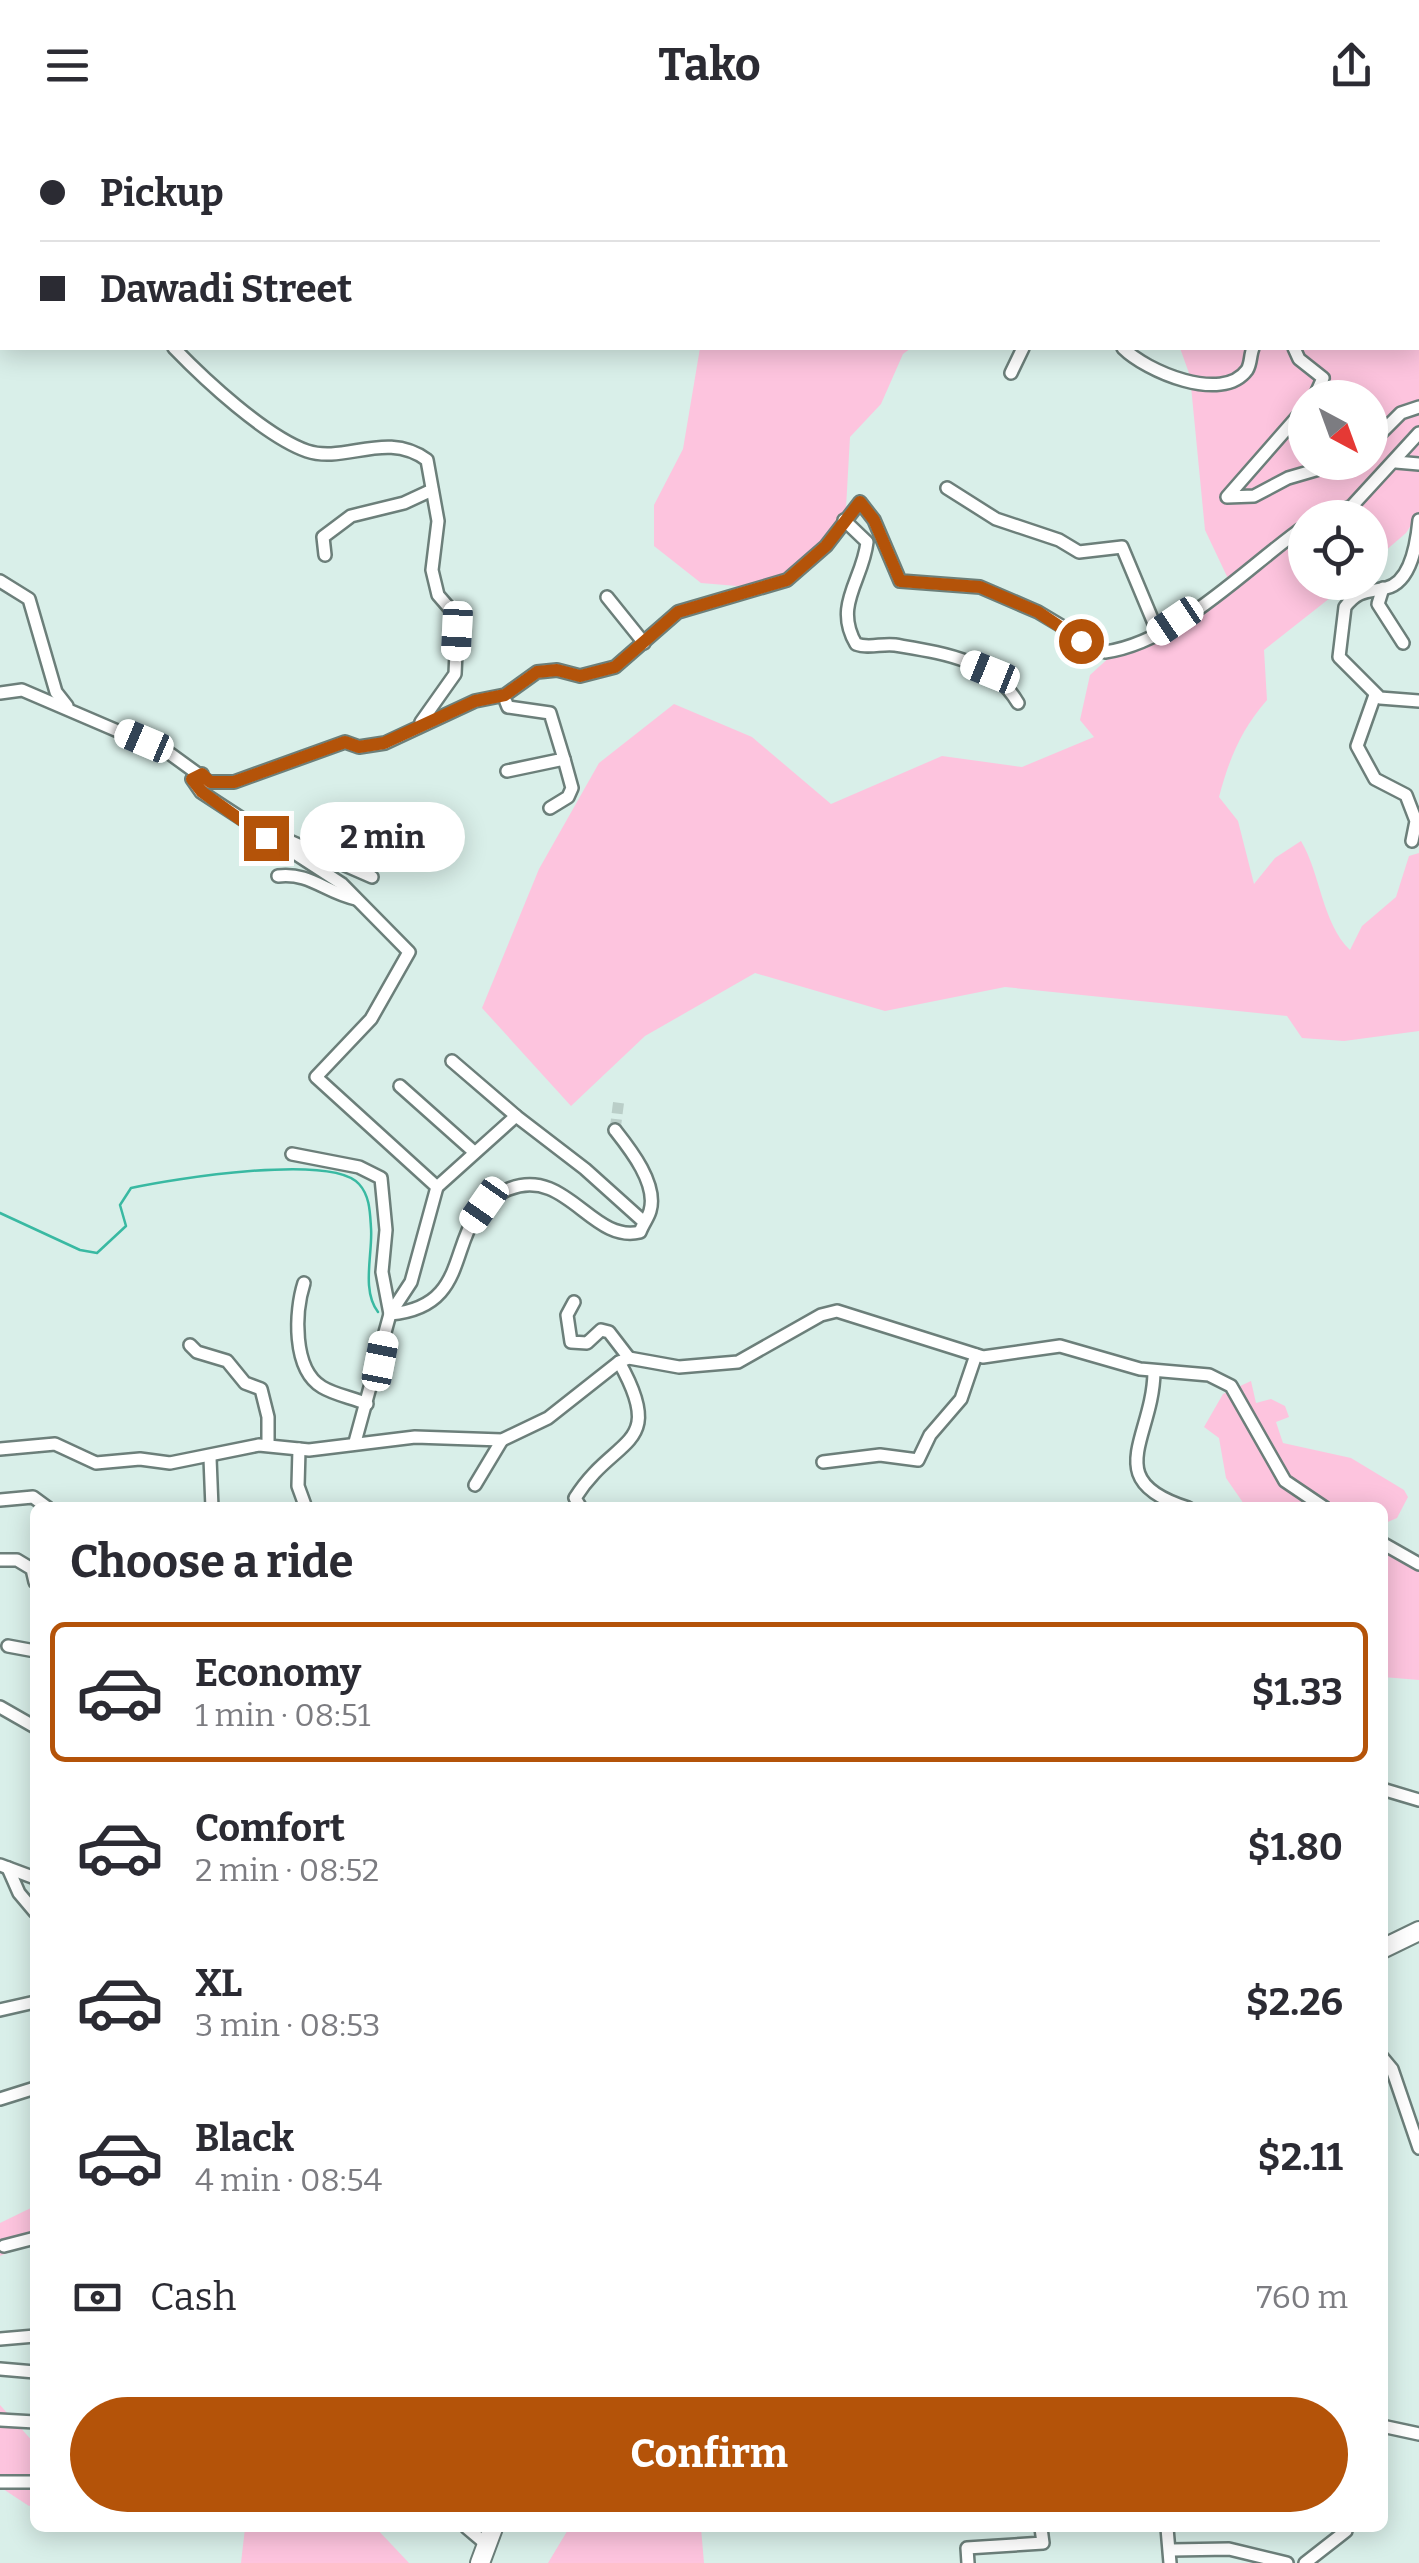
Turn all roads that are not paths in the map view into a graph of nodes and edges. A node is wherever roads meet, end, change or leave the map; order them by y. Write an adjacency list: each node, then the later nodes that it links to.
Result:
1 (360, 130): 2 (street)
2 (387, 130)
3 (176, 350): 18 (street)
4 (1022, 350): 8 (street)
5 (1125, 350): 6 (street)
6 (1253, 350)
7 (1295, 350): 9 (street)
8 (1011, 373)
9 (1322, 380)
10 (1419, 407): 11 (street)
11 (1388, 427)
12 (1288, 428): 16 (street)
13 (1419, 433): 14 (street)
14 (1396, 462): 15 (street); 19 (street)
15 (1419, 464)
16 (1288, 478)
17 (947, 488): 29 (street)
18 (432, 490): 23 (street); 38 (street)
19 (1358, 500)
20 (844, 520): 29 (street); 31 (street); 36 (street)
21 (1419, 520): 25 (street)
22 (1288, 540): 29 (street)
23 (326, 555)
24 (0, 580): 37 (street)
25 (1388, 586)
26 (607, 597): 31 (street)
27 (1351, 600): 33 (street)
28 (1379, 600): 30 (street)
29 (1158, 633)
30 (1402, 642)
31 (644, 643): 38 (street)
32 (0, 692): 37 (street)
33 (1375, 695): 34 (street); 44 (street)
34 (1419, 701)
35 (506, 702): 39 (street)
36 (1018, 704)
37 (70, 710): 41 (street)
38 (412, 732): 41 (street)
39 (564, 759): 40 (street); 42 (street)
40 (507, 771)
41 (202, 774): 43 (street)
42 (550, 808)
43 (266, 838): 46 (street); 47 (street)
44 (1412, 840)
45 (278, 876): 47 (street)
46 (372, 877)
47 (356, 898): 54 (street)
48 (452, 1061): 50 (street)
49 (400, 1086): 52 (street)
50 (516, 1116): 52 (street); 55 (street)
51 (614, 1130): 55 (street)
52 (473, 1150): 54 (street)
53 (292, 1154): 58 (street)
54 (437, 1187): 58 (street)
55 (644, 1222): 58 (street)
56 (304, 1283): 63 (street)
57 (574, 1302): 61 (street)
58 (390, 1314): 63 (street)
59 (190, 1345): 66 (street)
60 (976, 1355): 61 (street); 62 (street); 70 (street)
61 (624, 1360): 64 (street); 76 (street)
62 (1154, 1372): 77 (street); 78 (street)
63 (368, 1404): 65 (street)
64 (502, 1440): 65 (street); 71 (street)
65 (355, 1442): 67 (street)
66 (268, 1444): 67 (street); 69 (street)
67 (299, 1449): 75 (street)
68 (0, 1450): 69 (street)
69 (210, 1458): 74 (street)
70 (823, 1462)
71 (475, 1485)
72 (2, 1498): 73 (street)
73 (39, 1502)
74 (212, 1502)
75 (304, 1502)
76 (578, 1502)
77 (1169, 1502)
78 (1316, 1502)
79 (1388, 1546): 81 (street)
80 (0, 1560): 82 (street)
81 (1419, 1564)
82 (30, 1568)
83 (8, 1646): 84 (street)
84 (30, 1649)
85 (0, 1707): 86 (street)
86 (30, 1724)
87 (1388, 1791): 88 (street)
88 (1419, 1800)
89 (4, 1867): 90 (street); 91 (street)
90 (30, 1876)
91 (30, 1906)
92 (1419, 1931): 93 (main road)
93 (1388, 1946)
94 (30, 2003): 95 (street)
95 (0, 2010)
96 (1388, 2064): 99 (street)
97 (30, 2090): 98 (street)
98 (0, 2099)
99 (1419, 2148)
100 (30, 2239): 101 (street)
101 (4, 2246)
102 (30, 2336): 103 (street)
103 (0, 2338)
104 (0, 2369): 105 (street)
105 (30, 2372)
106 (0, 2420): 107 (street)
107 (30, 2422)
108 (1388, 2427): 109 (street)
109 (1417, 2431)
110 (0, 2482): 111 (street)
111 (30, 2482)
112 (1042, 2532): 117 (street)
113 (1344, 2532): 119 (street)
114 (489, 2536): 116 (main road)
115 (1172, 2556): 118 (street)
116 (480, 2563)
117 (968, 2563)
118 (1287, 2563)
119 (1306, 2563)

